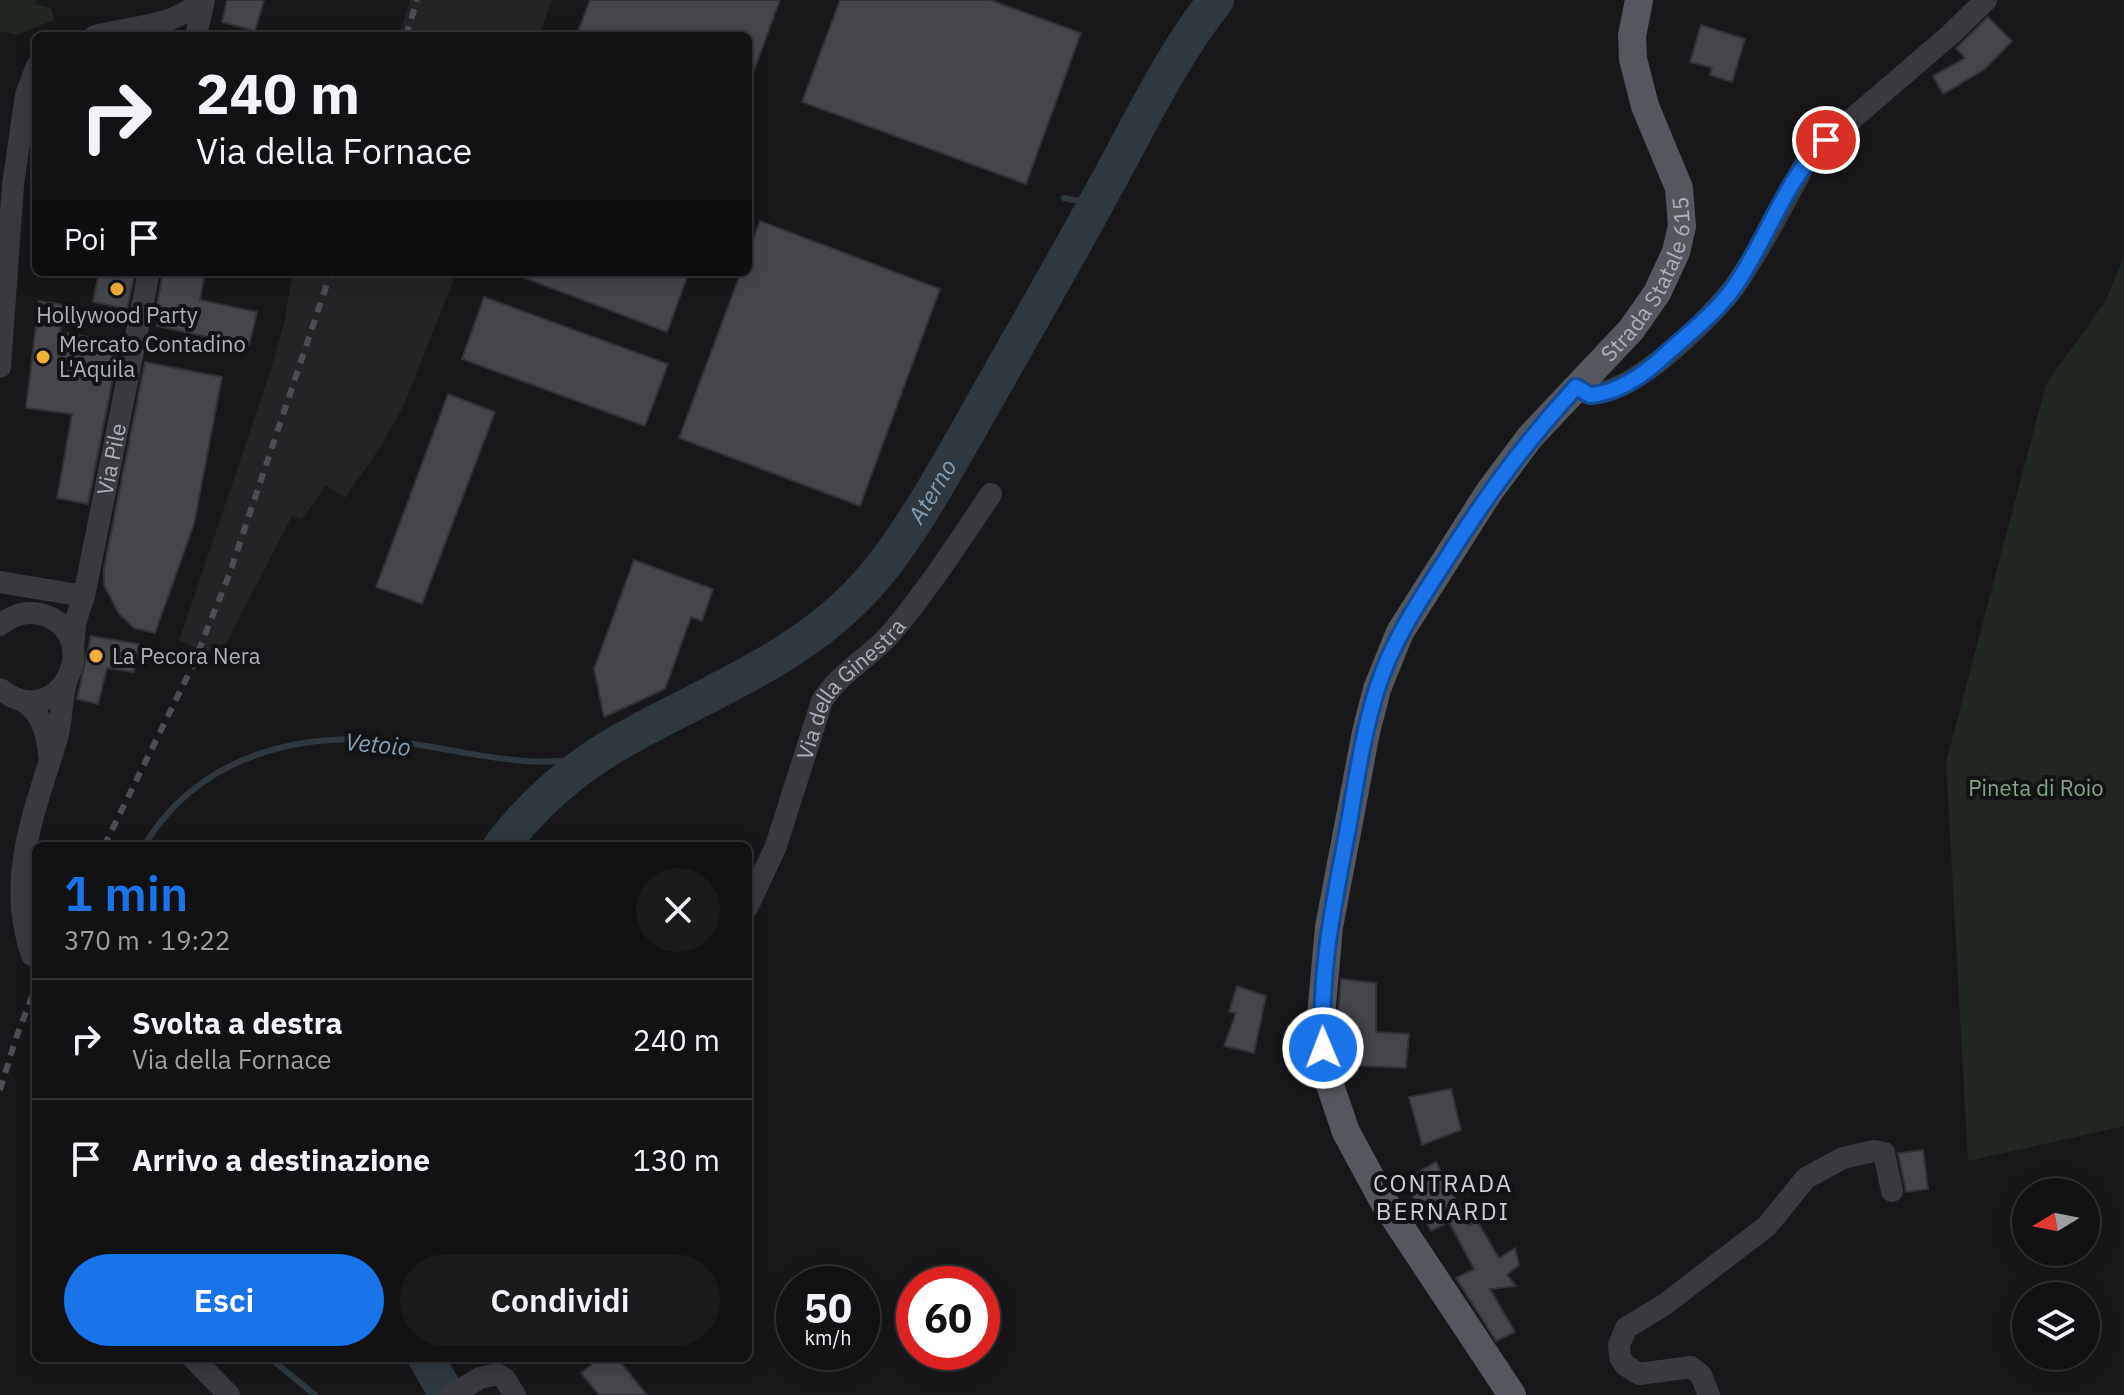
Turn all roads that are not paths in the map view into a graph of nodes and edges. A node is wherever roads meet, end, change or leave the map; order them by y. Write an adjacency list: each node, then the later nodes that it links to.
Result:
1 (202, 0): 4 (street); 7 (street)
2 (1639, 0): 12 (main road, Strada Statale 615)
3 (1986, 0): 12 (street)
4 (151, 23): 5 (street); 6 (street)
5 (112, 32)
6 (182, 32)
7 (197, 32)
8 (32, 79): 9 (street)
9 (4, 232): 11 (street)
10 (148, 276): 15 (street, Via Pile)
11 (0, 367)
12 (1576, 387): 29 (main road, Strada Statale 615)
13 (991, 494): 21 (street, Via della Ginestra)
14 (0, 582): 15 (street)
15 (84, 596): 17 (street, Via Pile)
16 (0, 625): 17 (street)
17 (73, 647): 18 (street, Via Pile)
18 (66, 683): 19 (street); 20 (street, Via Pile)
19 (8, 697): 20 (street)
20 (48, 762): 22 (street, Via Pile)
21 (752, 897)
22 (32, 955)
23 (1892, 1191): 30 (street)
24 (197, 1362): 26 (street)
25 (497, 1366): 27 (street); 28 (street)
26 (229, 1395)
27 (451, 1395)
28 (515, 1395)
29 (1512, 1395)
30 (1709, 1395)

